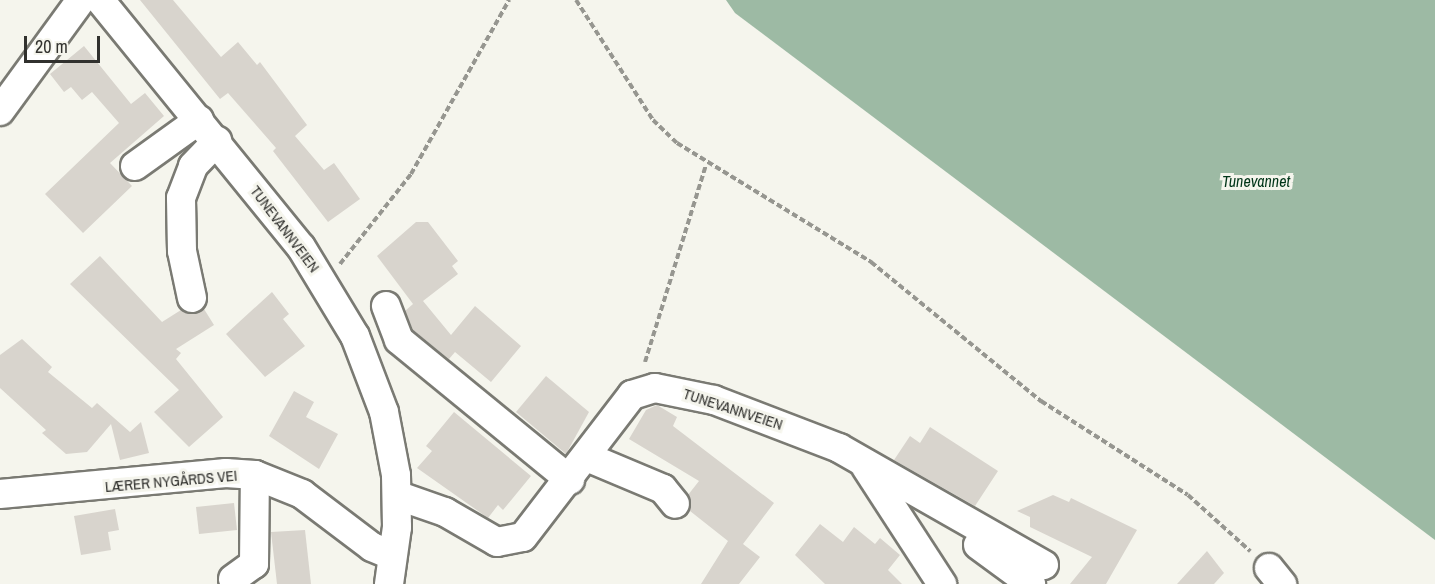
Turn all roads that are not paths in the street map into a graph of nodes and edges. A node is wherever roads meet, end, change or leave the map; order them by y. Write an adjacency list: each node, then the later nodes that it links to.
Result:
1 (81, 0): 3 (street)
2 (100, 0): 4 (street, TUNEVANNVEIEN)
3 (0, 111)
4 (208, 130): 5 (street); 6 (street); 13 (street, TUNEVANNVEIEN)
5 (135, 166)
6 (192, 298)
7 (386, 306): 11 (street)
8 (587, 457): 9 (street, TUNEVANNVEIEN); 11 (street); 14 (street)
9 (862, 460): 16 (street, TUNEVANNVEIEN); 19 (street)
10 (255, 475): 12 (street, LÆRER NYGÅRDS VEI); 15 (street, LÆRER NYGÅRDS VEI); 17 (street)
11 (570, 480): 13 (street)
12 (0, 494)
13 (399, 496): 15 (street, TUNEVANNVEIEN)
14 (675, 504)
15 (391, 555): 18 (street, TUNEVANNVEIEN)
16 (1038, 574)
17 (233, 579)
18 (389, 584)
19 (942, 584)

